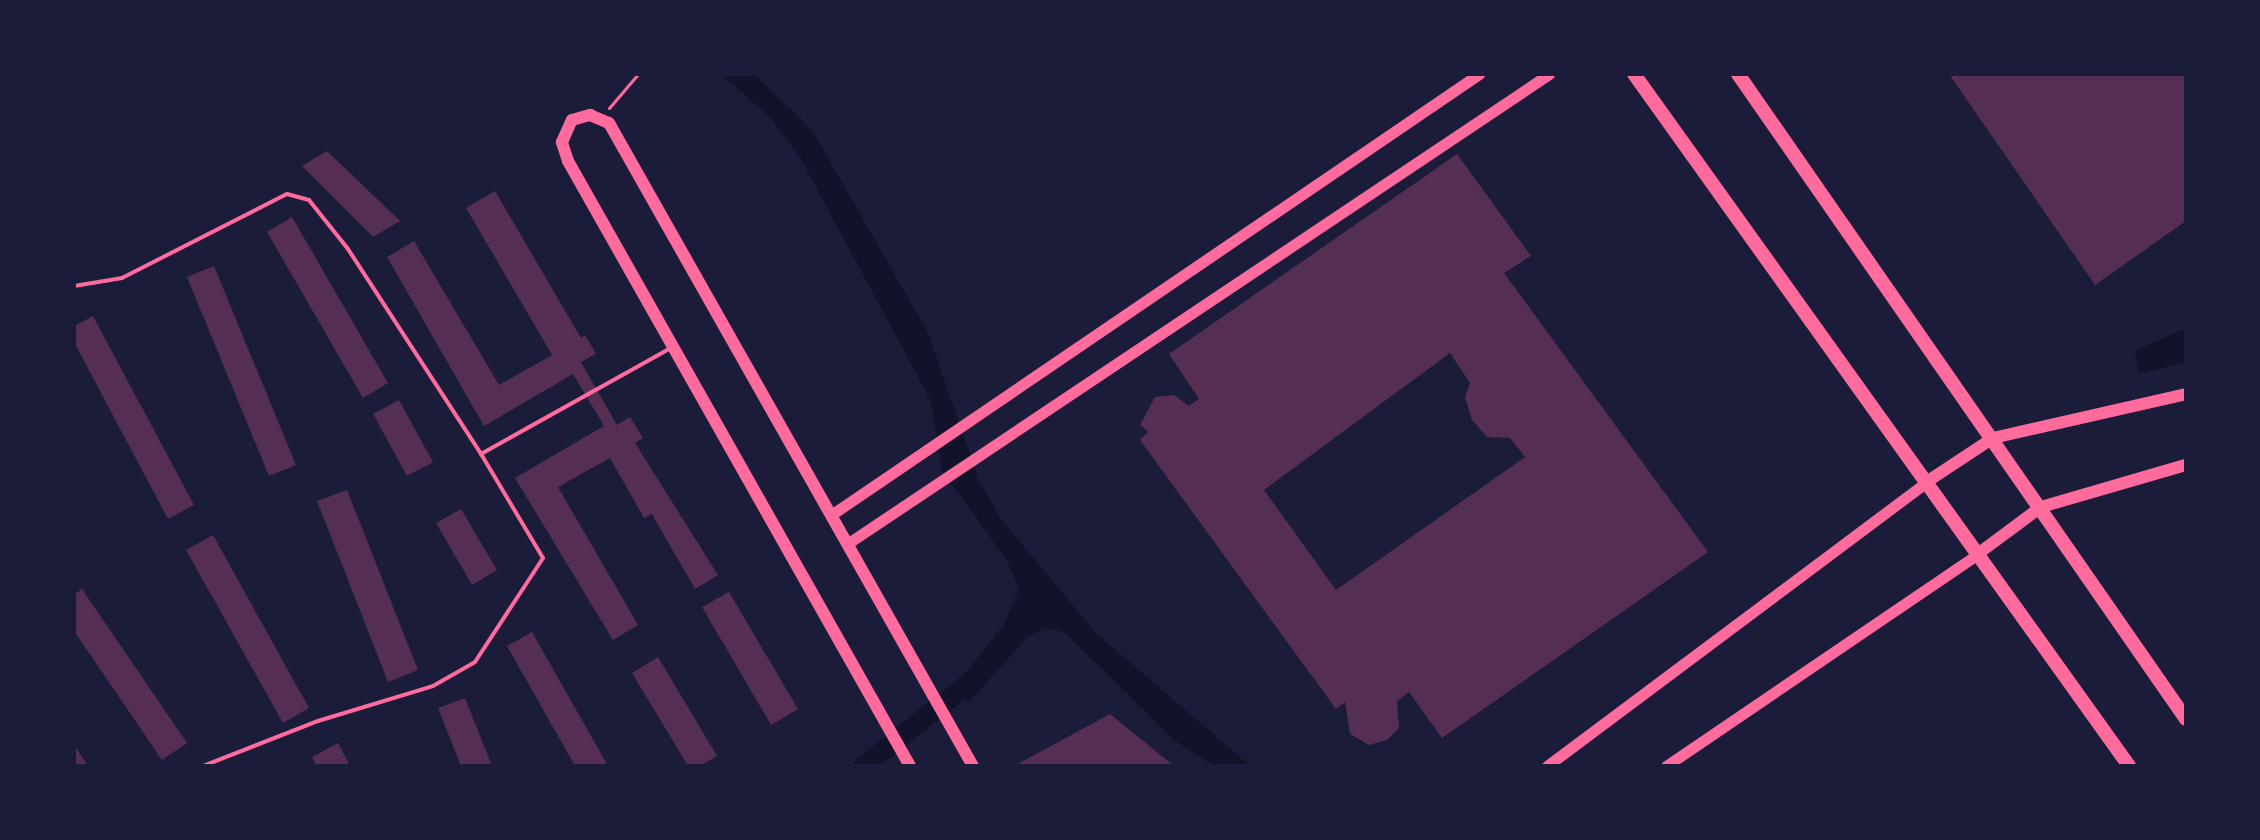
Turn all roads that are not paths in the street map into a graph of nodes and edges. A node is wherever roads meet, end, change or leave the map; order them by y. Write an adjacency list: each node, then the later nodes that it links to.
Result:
1 (1479, 74): 13 (street)
2 (1549, 74): 14 (street)
3 (1634, 74): 11 (main road)
4 (1738, 74): 8 (main road)
5 (74, 286): 9 (lane)
6 (673, 347): 9 (lane); 13 (main road); 17 (main road)
7 (2186, 394): 8 (main road)
8 (1993, 438): 11 (main road); 12 (main road)
9 (481, 454): 18 (lane)
10 (2186, 465): 12 (main road)
11 (1928, 481): 15 (main road); 20 (street)
12 (2041, 507): 15 (main road); 16 (main road)
13 (831, 515): 14 (main road)
14 (847, 544): 19 (main road)
15 (1979, 553): 21 (street); 22 (main road)
16 (2186, 719)
17 (908, 763)
18 (203, 766)
19 (973, 766)
20 (1547, 766)
21 (1666, 766)
22 (2129, 766)

